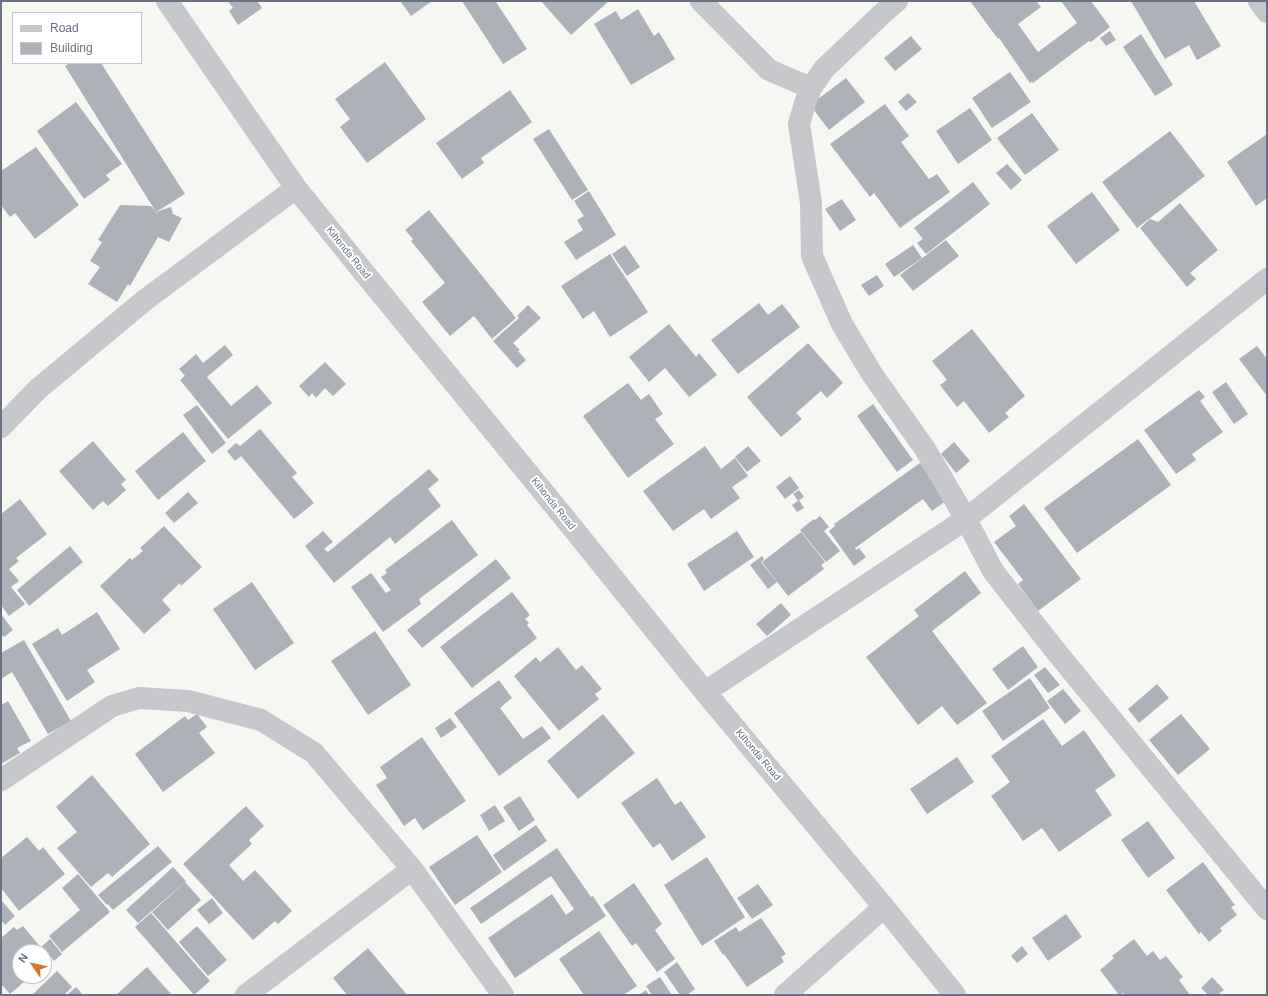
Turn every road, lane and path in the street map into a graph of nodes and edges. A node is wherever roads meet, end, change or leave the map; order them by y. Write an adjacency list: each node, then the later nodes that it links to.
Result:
1 (166, 1): 7 (street, Kihonda Road)
2 (701, 1): 6 (street)
3 (897, 1): 6 (street)
4 (1259, 1): 5 (street)
5 (1267, 12)
6 (811, 88): 10 (street)
7 (296, 188): 9 (street); 11 (street, Kihonda Road)
8 (1267, 279): 10 (street)
9 (1, 426)
10 (966, 519): 11 (street); 15 (street)
11 (705, 692): 14 (street, Kihonda Road)
12 (1, 780): 13 (street)
13 (412, 869): 16 (street); 17 (street)
14 (884, 907): 18 (street); 19 (street, Kihonda Road)
15 (1267, 909)
16 (246, 995)
17 (503, 995)
18 (785, 995)
19 (955, 995)

